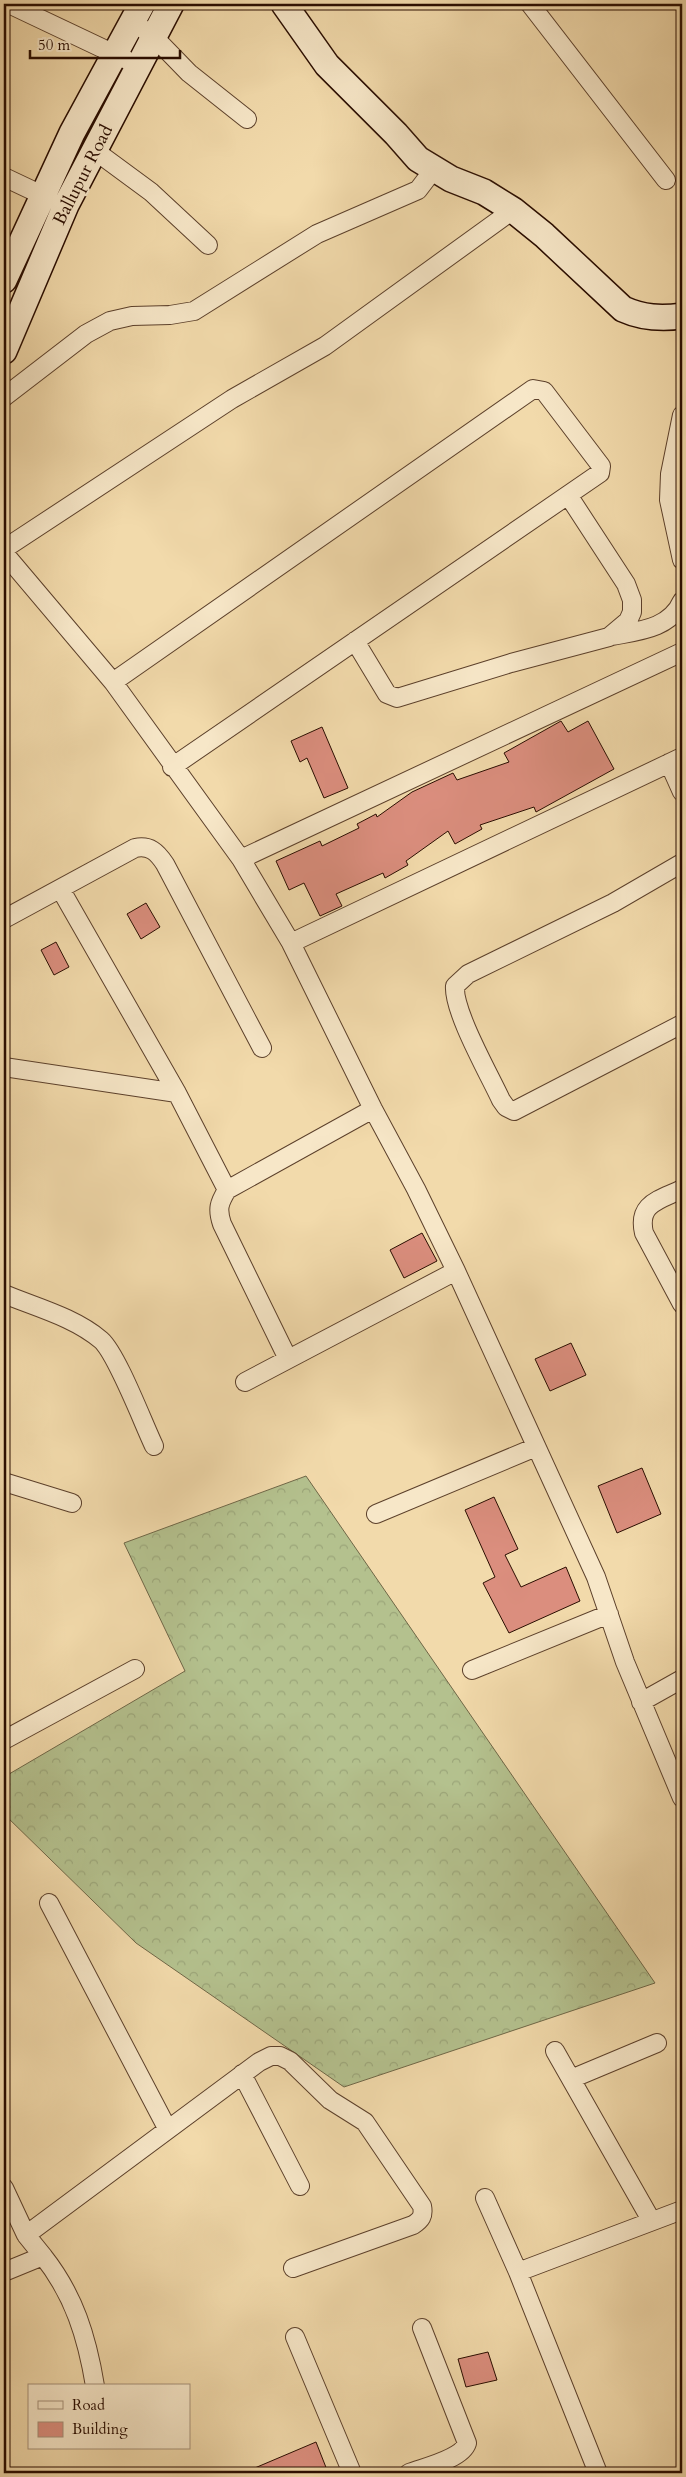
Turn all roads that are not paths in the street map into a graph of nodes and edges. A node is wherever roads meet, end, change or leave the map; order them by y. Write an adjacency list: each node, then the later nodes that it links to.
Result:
1 (10, 4): 7 (street)
2 (171, 4): 6 (main road, Ballupur Road)
3 (284, 4): 11 (main road)
4 (530, 4): 13 (street)
5 (137, 12): 6 (street); 7 (main road, Ballupur Road)
6 (154, 37): 8 (main road, Ballupur Road); 9 (street)
7 (112, 54): 8 (street); 14 (main road, Ballupur Road)
8 (139, 65): 10 (main road, Ballupur Road)
9 (246, 119)
10 (94, 150): 16 (street); 19 (main road, Ballupur Road)
11 (434, 169): 15 (main road); 20 (street)
12 (4, 177): 14 (street)
13 (666, 180)
14 (42, 195): 17 (main road, Ballupur Road)
15 (513, 210): 18 (main road); 23 (street)
16 (208, 245)
17 (4, 280)
18 (682, 316)
19 (4, 350)
20 (4, 397)
21 (682, 415): 25 (street)
22 (568, 495): 27 (street); 28 (street); 30 (street)
23 (4, 549)
24 (4, 553): 30 (street)
25 (682, 560)
26 (682, 601): 27 (street)
27 (609, 637): 28 (street)
28 (355, 641): 32 (street)
29 (682, 652): 34 (street)
30 (113, 682): 32 (street)
31 (676, 760): 33 (street); 38 (street)
32 (172, 767): 34 (street)
33 (682, 792)
34 (241, 859): 38 (street)
35 (682, 864): 39 (street)
36 (61, 890): 37 (street); 40 (street); 42 (street)
37 (4, 919)
38 (291, 944): 43 (street)
39 (682, 1024)
40 (262, 1048)
41 (4, 1067): 42 (street)
42 (177, 1093): 45 (street)
43 (373, 1109): 45 (street); 46 (street)
44 (682, 1189): 48 (street)
45 (227, 1190): 49 (street)
46 (456, 1271): 49 (street); 52 (street)
47 (4, 1294): 51 (street)
48 (682, 1304)
49 (288, 1360): 50 (street)
50 (245, 1382)
51 (154, 1446)
52 (536, 1447): 55 (street); 56 (street)
53 (4, 1482): 54 (street)
54 (72, 1503)
55 (376, 1514)
56 (609, 1614): 58 (street); 60 (street)
57 (135, 1669): 61 (street)
58 (472, 1670)
59 (682, 1679): 60 (street)
60 (641, 1702): 62 (street)
61 (4, 1740)
62 (682, 1798)
63 (49, 1903): 68 (street)
64 (657, 2043): 67 (street)
65 (555, 2051): 67 (street)
66 (242, 2074): 68 (street); 69 (street); 76 (street)
67 (571, 2079): 73 (street)
68 (167, 2128): 74 (street)
69 (300, 2186)
70 (4, 2188): 74 (street)
71 (485, 2198): 78 (street)
72 (682, 2210): 73 (street)
73 (651, 2220): 78 (street)
74 (26, 2235): 75 (street)
75 (43, 2256): 77 (street); 81 (street)
76 (293, 2268)
77 (4, 2272)
78 (518, 2272): 84 (street)
79 (422, 2328): 83 (street)
80 (295, 2337): 82 (street)
81 (94, 2384)
82 (352, 2473)
83 (409, 2473)
84 (598, 2473)

